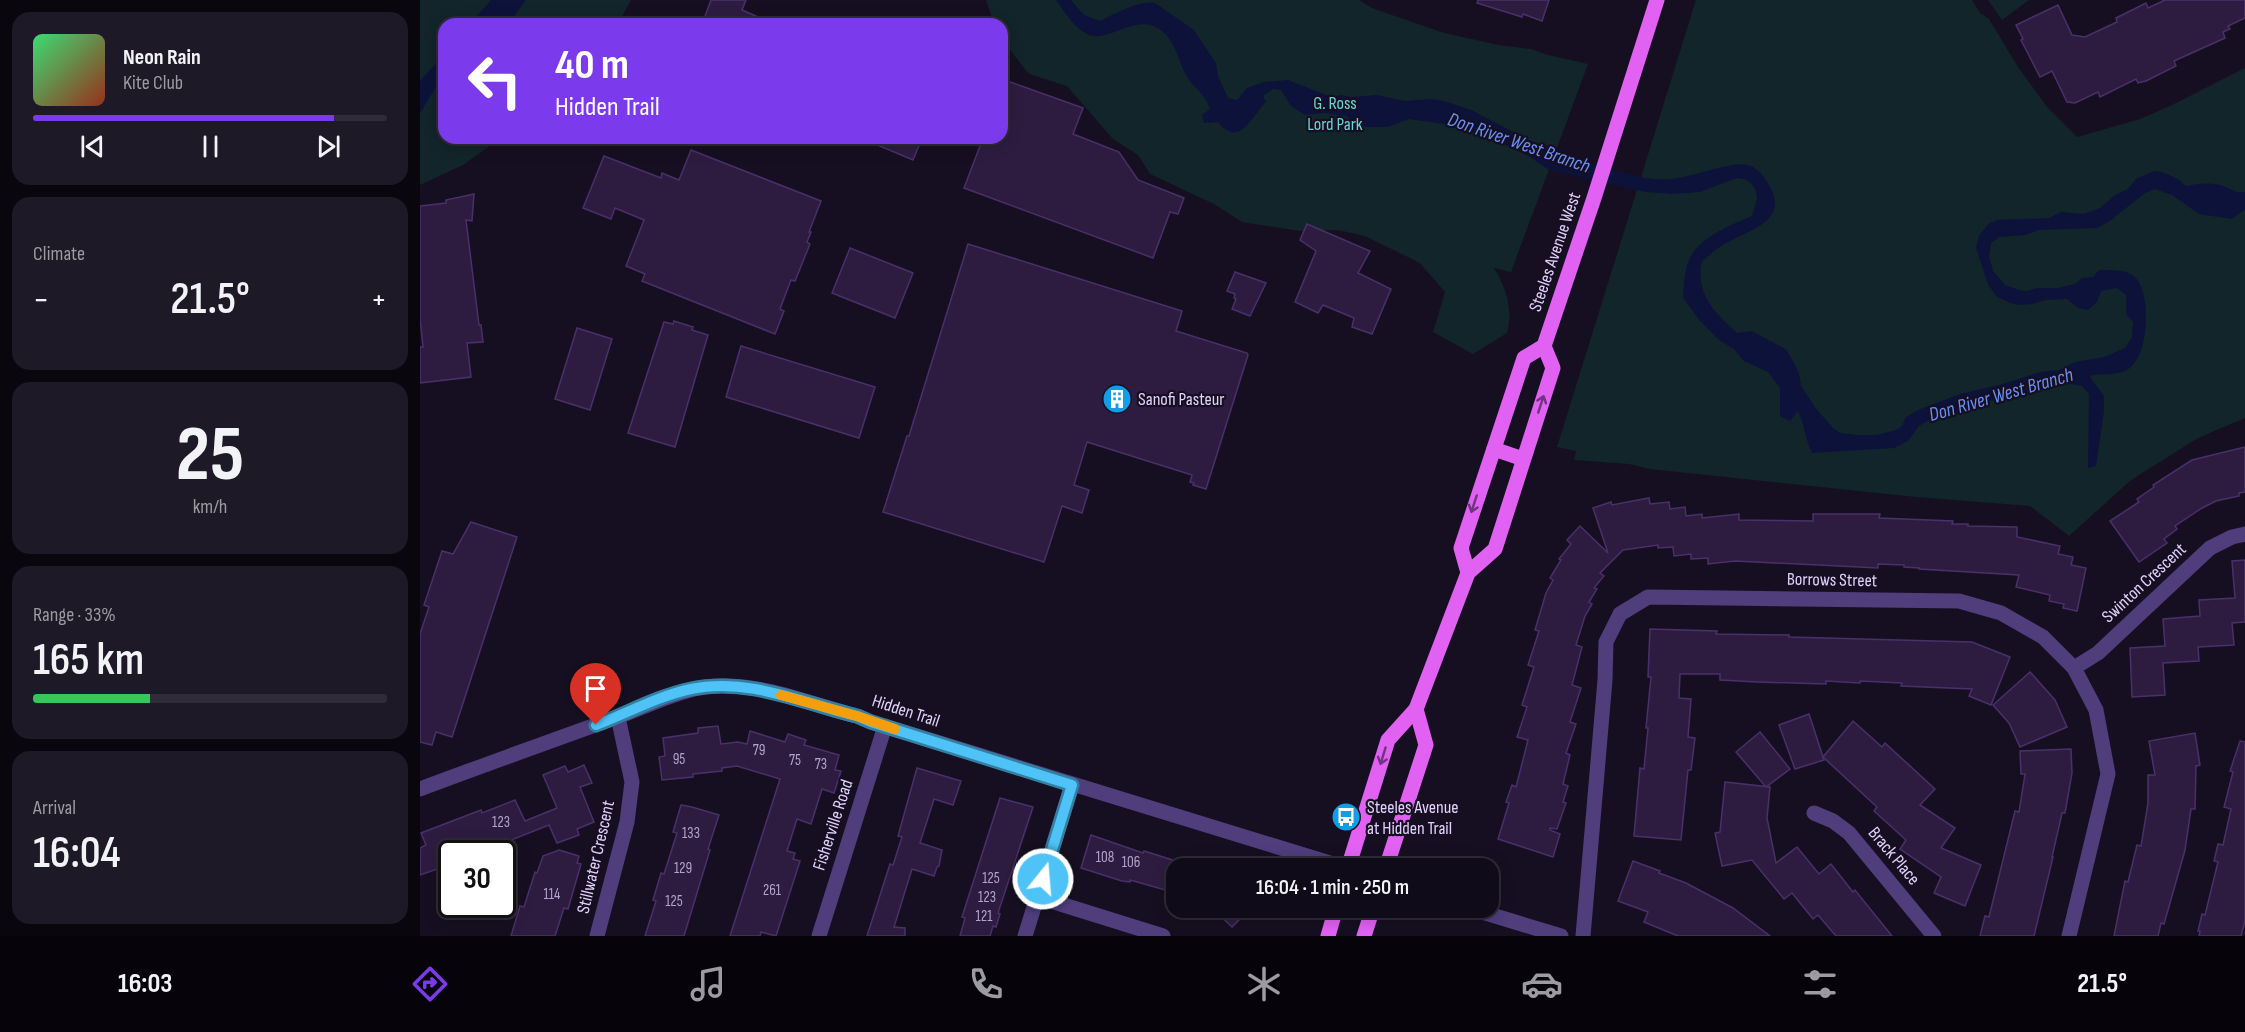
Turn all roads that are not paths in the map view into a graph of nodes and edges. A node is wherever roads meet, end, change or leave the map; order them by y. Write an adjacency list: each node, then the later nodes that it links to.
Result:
1 (1657, 0): 2 (main road, Steeles Avenue West)
2 (1544, 346): 3 (main road); 4 (main road, one-way to 2)
3 (1494, 449): 4 (main road); 6 (main road, one-way to 6)
4 (1523, 459): 6 (main road)
5 (2245, 534): 7 (street, Swinton Crescent)
6 (1468, 573): 8 (main road)
7 (2074, 668): 28 (street, Borrows Street); 30 (street, Borrows Street)
8 (1416, 709): 15 (main road, one-way to 15); 16 (main road)
9 (618, 717): 10 (street, Hidden Trail); 12 (street, Hidden Trail); 21 (street, Stillwater Crescent)
10 (885, 726): 11 (street, Hidden Trail); 22 (street, Fisherville Road)
11 (1072, 785): 14 (street, Hidden Trail); 17 (street)
12 (420, 789)
13 (1814, 813): 29 (street, Brack Place)
14 (1314, 858)
15 (1350, 858)
16 (1389, 858)
17 (1038, 897): 23 (street); 24 (street)
18 (1499, 917): 27 (street)
19 (1333, 918): 25 (main road)
20 (1370, 918): 26 (main road)
21 (597, 936)
22 (819, 936)
23 (1025, 936)
24 (1163, 936)
25 (1328, 936)
26 (1364, 936)
27 (1561, 936)
28 (1583, 936)
29 (1934, 936)
30 (2069, 936)

